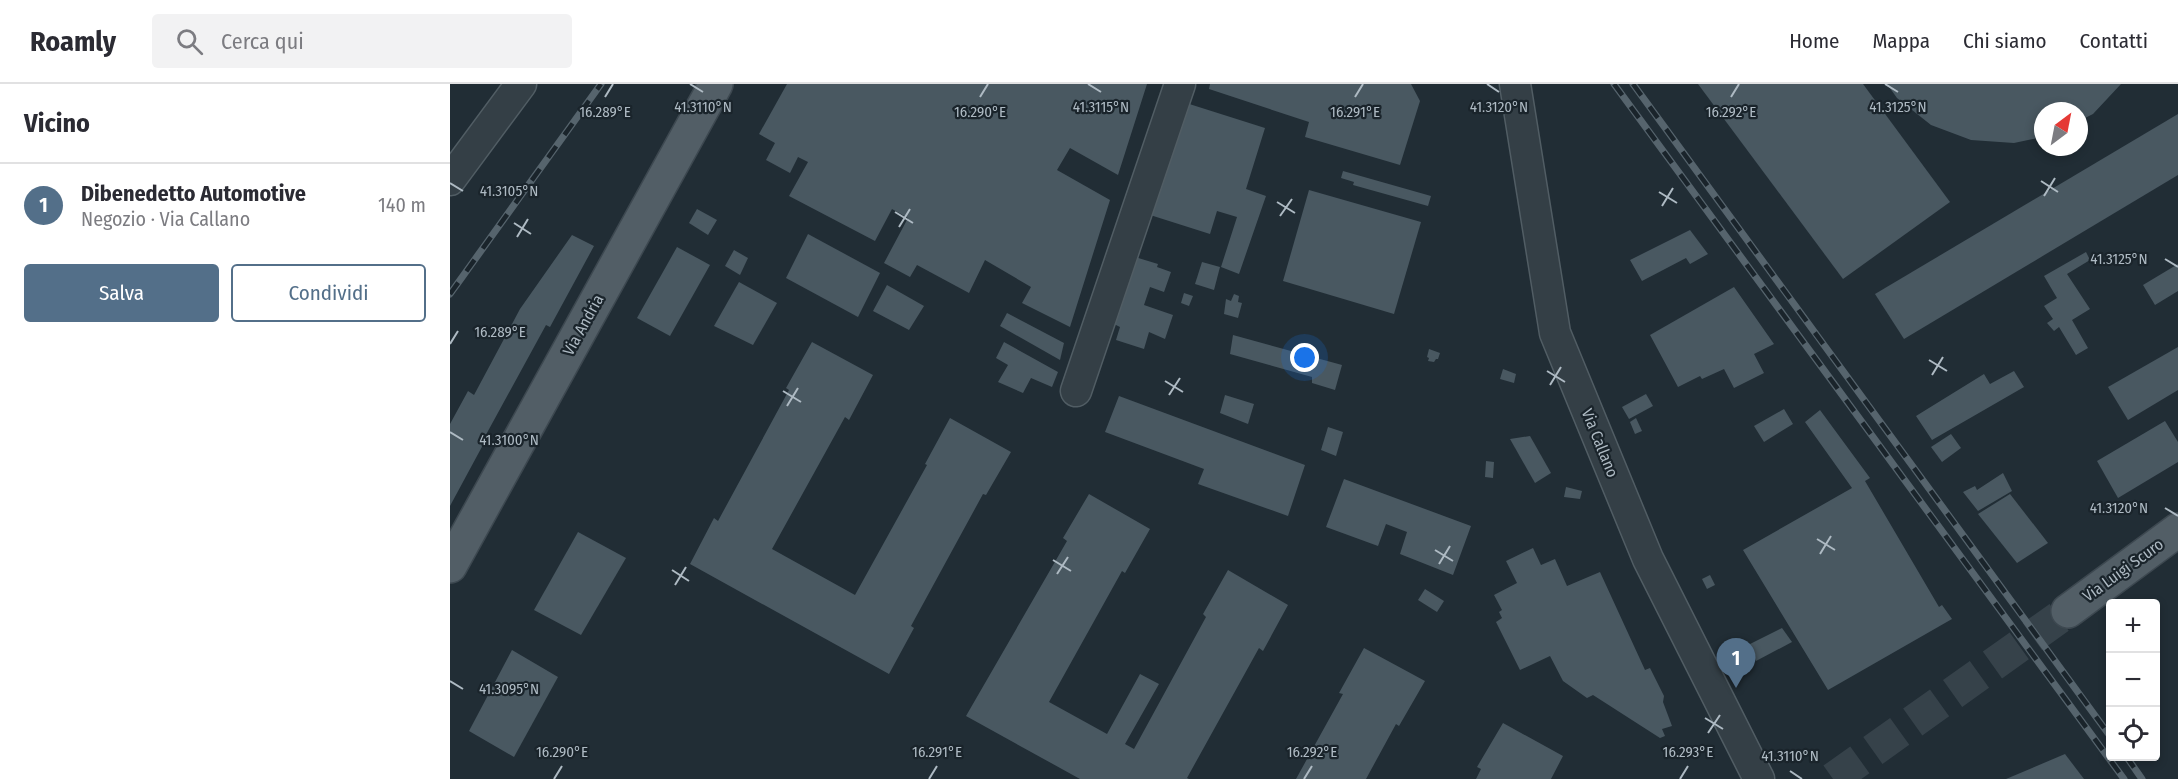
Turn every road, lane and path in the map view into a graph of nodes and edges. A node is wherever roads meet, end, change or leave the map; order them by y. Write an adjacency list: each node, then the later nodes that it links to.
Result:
1 (521, 84): 5 (street)
2 (716, 84): 8 (main road, Via Andria)
3 (1180, 84): 6 (street)
4 (1515, 84): 10 (street, Via Callano)
5 (452, 173)
6 (1076, 391)
7 (2178, 530): 9 (main road, Via Luigi Scuro)
8 (450, 566)
9 (2068, 611)
10 (1759, 779)

